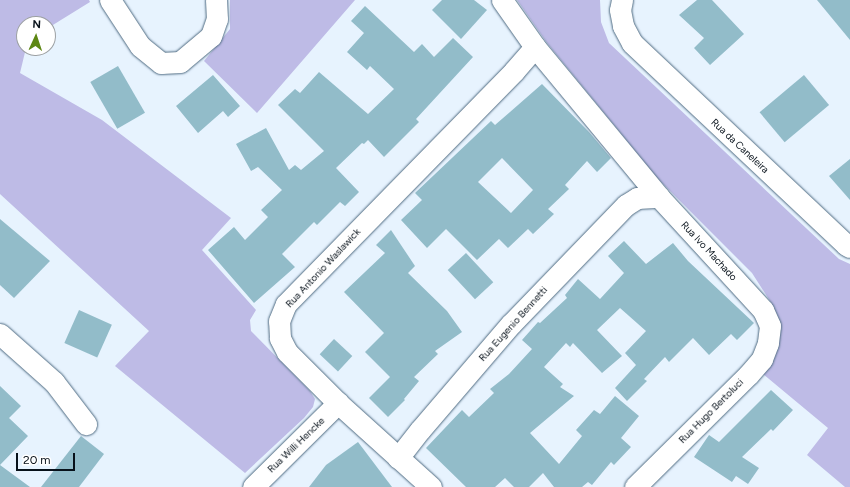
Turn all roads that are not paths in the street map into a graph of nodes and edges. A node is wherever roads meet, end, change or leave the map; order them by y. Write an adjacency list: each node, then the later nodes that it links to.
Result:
1 (110, 0): 2 (street)
2 (216, 0)
3 (502, 0): 5 (street, Rua Ivo Machado)
4 (622, 0): 7 (street, Rua da Caneleira)
5 (534, 47): 6 (street, Rua Ivo Machado); 10 (street, Rua Antonio Waslawick)
6 (659, 196): 8 (street, Rua Ivo Machado); 12 (street, Rua Eugenio Bennetti)
7 (850, 247)
8 (770, 326): 15 (street, Rua Hugo Bertoluci)
9 (0, 334): 11 (street)
10 (338, 403): 12 (street, Rua Antonio Waslawick); 13 (street, Rua Willi Hencke)
11 (86, 424)
12 (398, 458): 14 (street, Rua Antonio Waslawick)
13 (253, 487)
14 (431, 487)
15 (635, 487)

